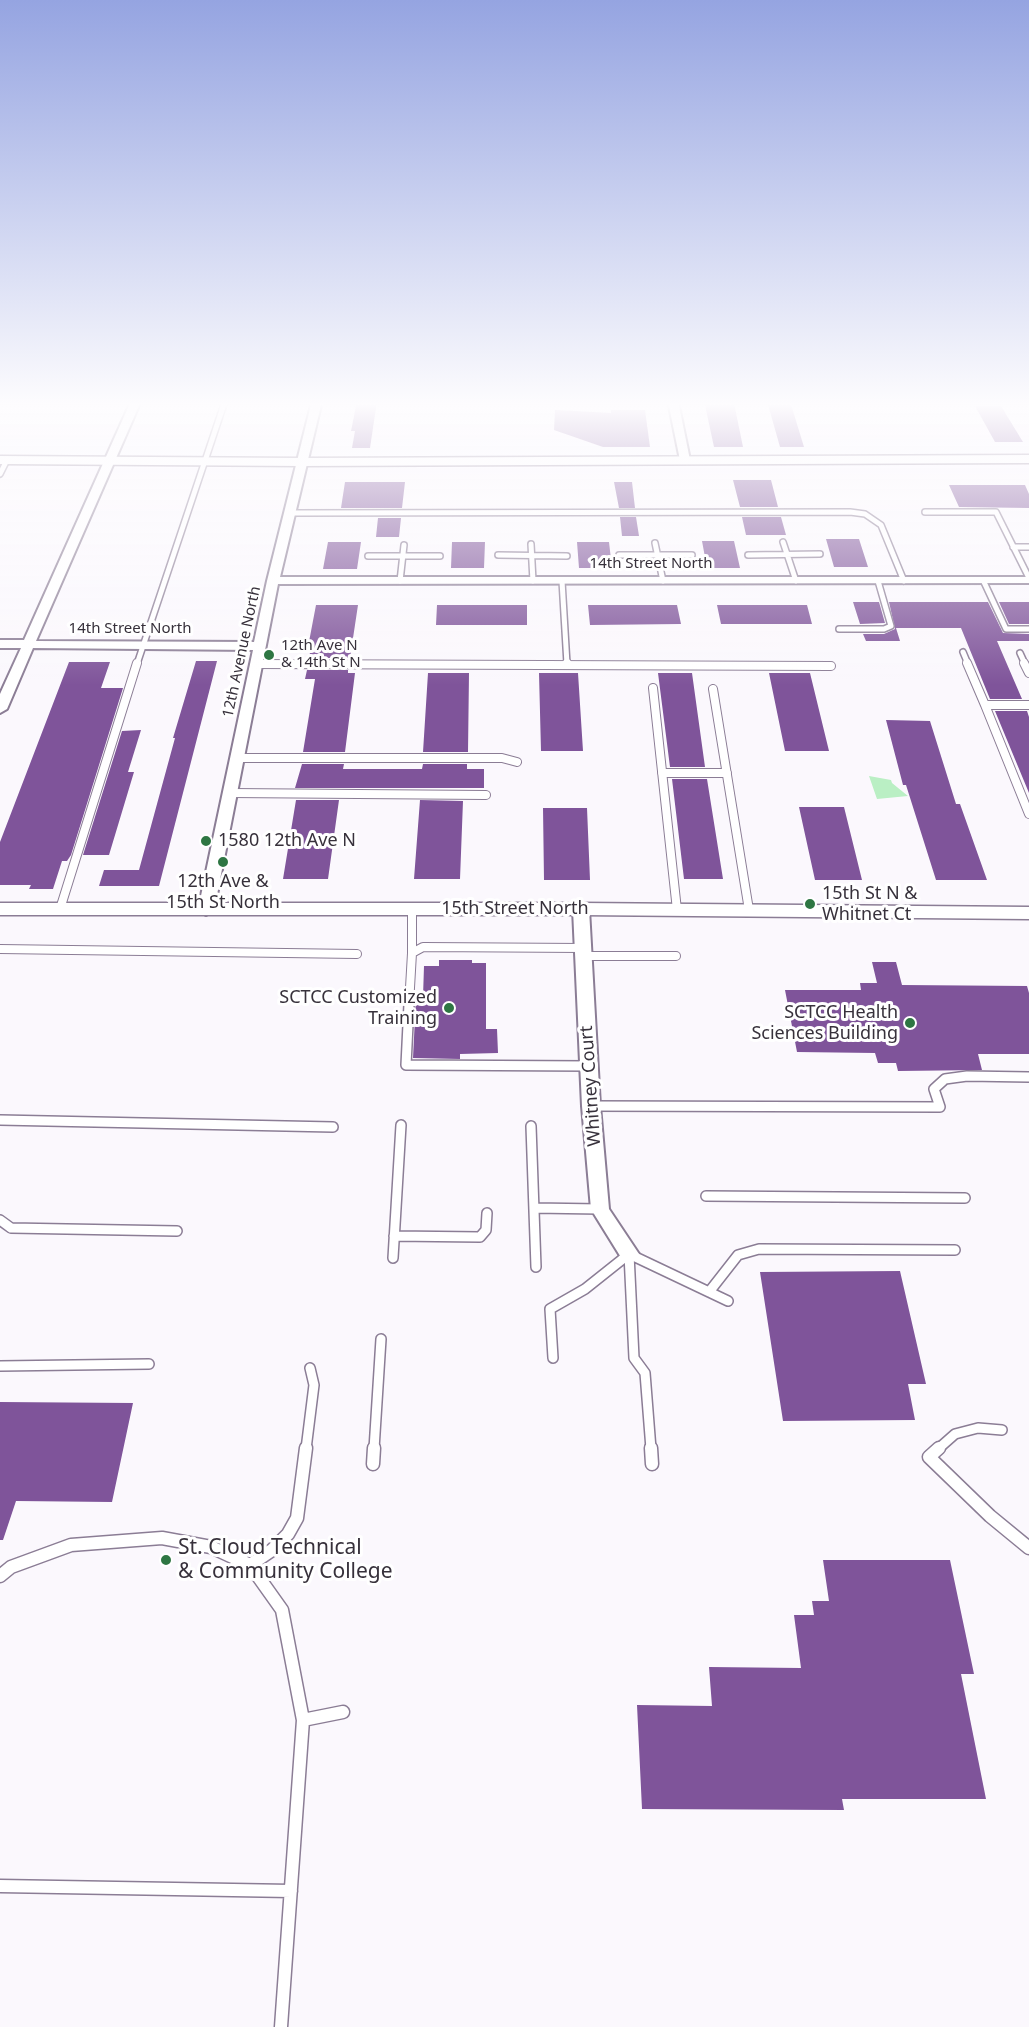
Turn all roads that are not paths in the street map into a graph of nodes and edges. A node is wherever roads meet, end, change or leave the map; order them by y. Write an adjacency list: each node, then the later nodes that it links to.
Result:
1 (94, 496): 38 (street)
2 (194, 496): 39 (lane)
3 (294, 496): 5 (street, 12th Avenue North)
4 (925, 512): 10 (lane)
5 (290, 513): 27 (lane); 29 (street, 12th Avenue North)
6 (783, 542): 12 (lane)
7 (655, 543): 23 (lane)
8 (531, 544): 15 (lane)
9 (404, 545): 20 (lane)
10 (1013, 547): 11 (lane); 24 (lane)
11 (1029, 547)
12 (787, 554): 13 (lane); 18 (lane); 34 (lane)
13 (819, 554)
14 (498, 555): 15 (lane)
15 (531, 555): 22 (lane); 31 (lane)
16 (619, 555): 23 (lane)
17 (692, 555): 23 (lane)
18 (748, 555)
19 (368, 556): 20 (lane)
20 (403, 556): 21 (lane); 30 (lane)
21 (440, 556)
22 (567, 556)
23 (658, 556): 33 (lane)
24 (1026, 566): 25 (lane)
25 (1029, 579): 28 (street, 14th Street North)
26 (878, 580): 27 (street, 14th Street North); 34 (street, 14th Street North); 35 (lane)
27 (904, 580): 28 (street, 14th Street North)
28 (983, 580): 36 (lane)
29 (273, 581): 30 (street, 14th Street North); 40 (street, 12th Avenue North)
30 (400, 581): 31 (street, 14th Street North)
31 (533, 581): 32 (street, 14th Street North)
32 (562, 581): 33 (street, 14th Street North); 44 (lane)
33 (663, 581): 34 (street, 14th Street North)
34 (796, 581)
35 (839, 629)
36 (1029, 629)
37 (0, 644): 38 (street, 14th Street North)
38 (28, 645): 39 (street, 14th Street North); 51 (street)
39 (143, 645): 40 (street, 14th Street North); 60 (lane)
40 (260, 646): 43 (street, 12th Avenue North)
41 (963, 652): 49 (lane)
42 (1020, 652): 46 (lane)
43 (256, 664): 44 (lane); 52 (street, 12th Avenue North)
44 (567, 665): 45 (lane)
45 (831, 666)
46 (1029, 673)
47 (653, 688): 54 (lane)
48 (713, 689): 55 (lane)
49 (986, 705): 50 (lane); 58 (lane)
50 (1029, 705)
51 (0, 709)
52 (237, 758): 53 (lane); 56 (street, 12th Avenue North)
53 (517, 762)
54 (662, 773): 55 (lane); 64 (lane)
55 (726, 774): 65 (lane)
56 (230, 793): 57 (lane); 63 (street, 12th Avenue North)
57 (486, 795)
58 (1029, 814)
59 (0, 909): 60 (street, 15th Street North)
60 (60, 909): 63 (street, 15th Street North)
61 (412, 909): 62 (street, 15th Street North); 63 (street, 15th Street North); 69 (lane)
62 (580, 909): 64 (street, 15th Street North); 68 (street, Whitney Court)
63 (206, 910)
64 (676, 910): 65 (street, 15th Street North)
65 (749, 910): 66 (street, 15th Street North)
66 (1029, 913)
67 (0, 949): 70 (lane)
68 (584, 952): 69 (lane); 71 (lane); 72 (street, Whitney Court)
69 (412, 953): 72 (lane)
70 (357, 954)
71 (676, 956)
72 (589, 1066): 74 (street, Whitney Court)
73 (1029, 1077): 74 (lane)
74 (591, 1106): 82 (street, Whitney Court)
75 (0, 1120): 78 (lane)
76 (401, 1125): 86 (lane)
77 (531, 1126): 81 (lane)
78 (333, 1127)
79 (706, 1196): 80 (lane)
80 (965, 1198)
81 (534, 1208): 82 (lane); 90 (lane)
82 (600, 1209): 88 (street, Whitney Court)
83 (487, 1213): 86 (lane)
84 (0, 1220): 85 (lane)
85 (177, 1231)
86 (394, 1236): 89 (lane)
87 (954, 1250): 91 (lane)
88 (629, 1254): 91 (lane); 94 (lane); 100 (lane)
89 (393, 1258)
90 (536, 1267)
91 (709, 1292): 92 (lane)
92 (728, 1301)
93 (381, 1339): 99 (lane)
94 (553, 1358)
95 (149, 1364): 96 (lane)
96 (0, 1366)
97 (310, 1368): 102 (lane)
98 (1002, 1430): 101 (lane)
99 (373, 1464)
100 (652, 1464)
101 (1029, 1548)
102 (250, 1565): 103 (lane); 105 (lane)
103 (0, 1576)
104 (343, 1712): 105 (lane)
105 (303, 1720): 107 (lane)
106 (0, 1886): 107 (lane)
107 (291, 1891): 108 (lane)
108 (281, 2027)

